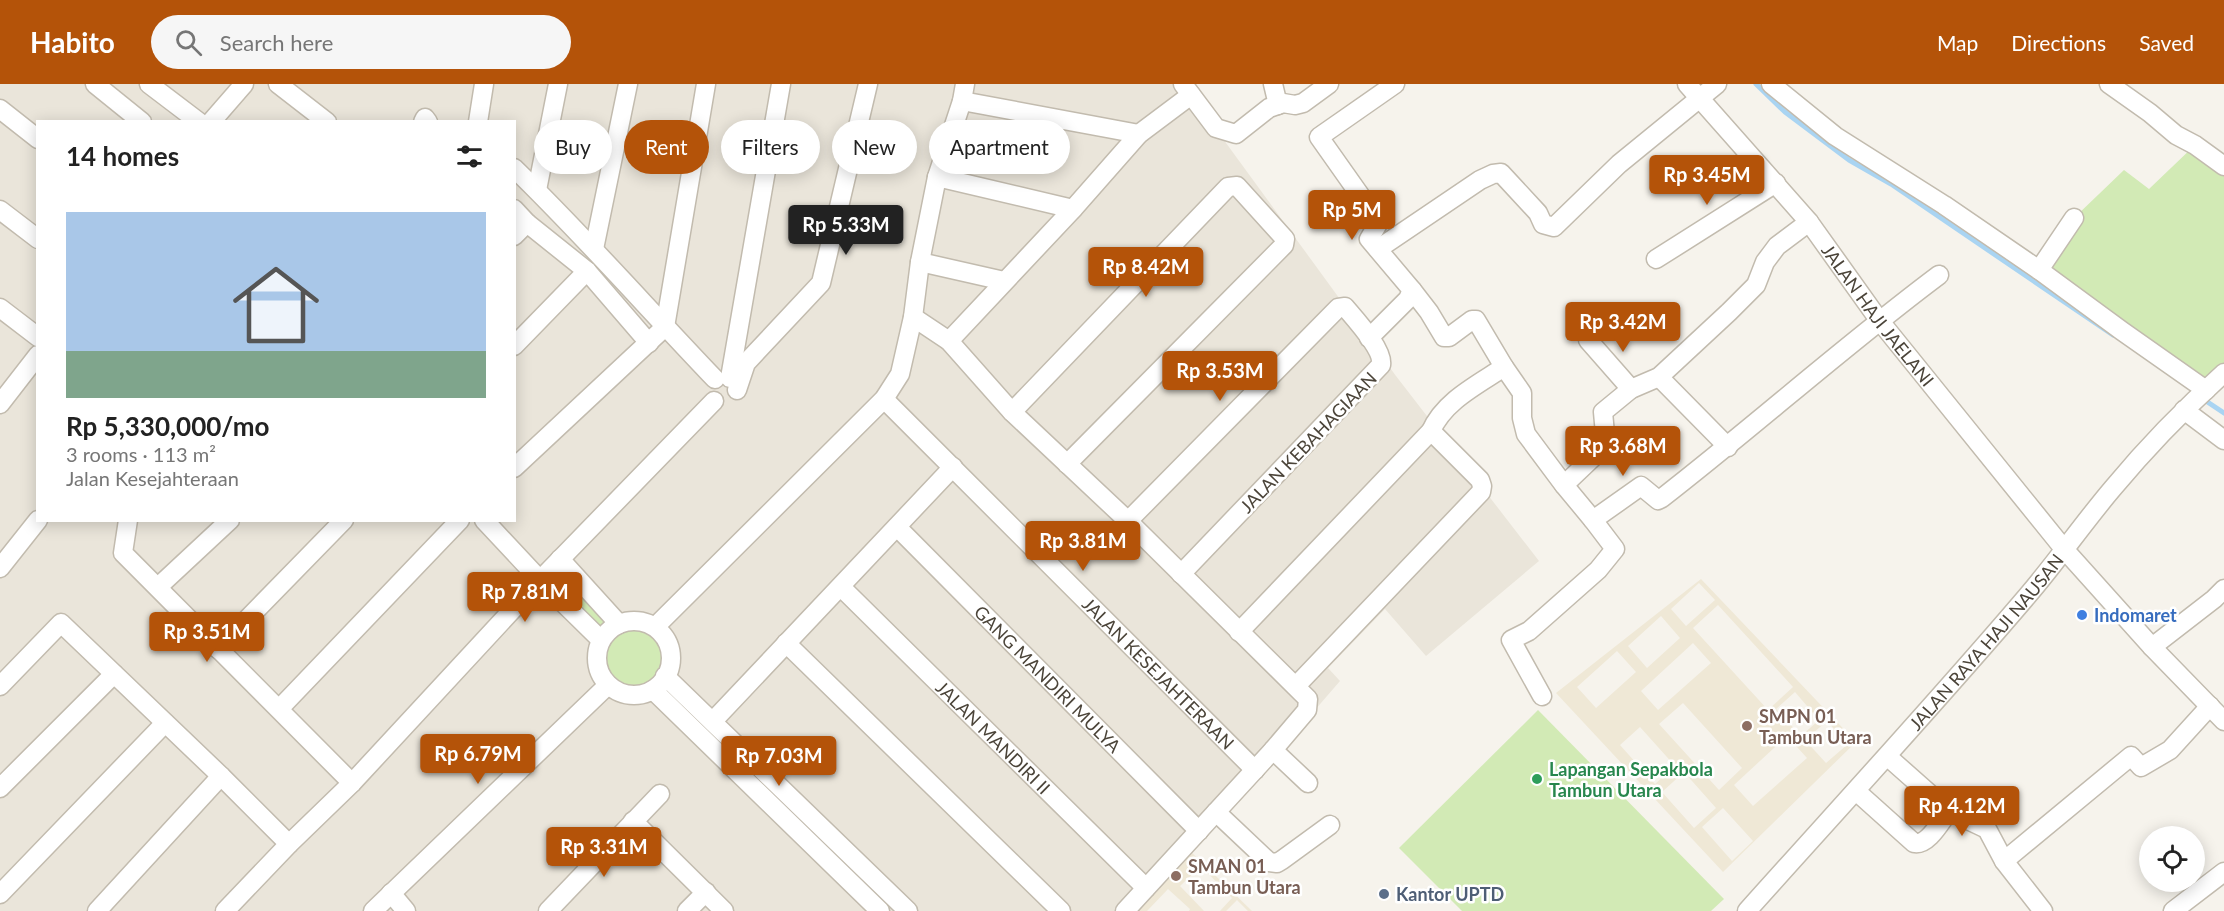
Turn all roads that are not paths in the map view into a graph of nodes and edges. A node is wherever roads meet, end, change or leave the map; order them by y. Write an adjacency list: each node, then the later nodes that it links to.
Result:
1 (95, 84): 23 (street)
2 (149, 84): 24 (street)
3 (244, 84): 25 (street)
4 (278, 84): 26 (street)
5 (484, 84): 27 (street)
6 (558, 84): 34 (street)
7 (628, 84): 43 (street)
8 (706, 84): 55 (street)
9 (781, 84): 66 (street)
10 (868, 84): 66 (street)
11 (1273, 84): 21 (street)
12 (1329, 84): 21 (street)
13 (1395, 84): 44 (street)
14 (1687, 84): 20 (street, JALAN HAJI JAELANI)
15 (1717, 84): 20 (street)
16 (1771, 84): 47 (street)
17 (2109, 84): 30 (street)
18 (1187, 90): 21 (street); 28 (street)
19 (963, 92): 28 (street); 32 (street)
20 (1699, 99): 33 (street, JALAN HAJI JAELANI); 44 (street)
21 (1278, 105)
22 (0, 110): 29 (street)
23 (140, 120)
24 (196, 120)
25 (213, 120)
26 (324, 120)
27 (478, 120)
28 (1139, 134): 35 (street)
29 (36, 138)
30 (2224, 166)
31 (516, 170): 34 (street)
32 (937, 177): 35 (street); 46 (street)
33 (1776, 183): 39 (street, JALAN HAJI JAELANI); 45 (street)
34 (537, 190): 43 (street)
35 (1073, 208): 50 (street)
36 (0, 210): 42 (street)
37 (516, 211): 40 (street)
38 (2074, 218): 47 (street)
39 (1809, 222): 54 (street, JALAN HAJI JAELANI); 65 (street)
40 (527, 223): 41 (street); 48 (street)
41 (516, 234)
42 (36, 237)
43 (594, 249): 55 (street)
44 (1378, 249): 51 (street)
45 (1656, 259)
46 (920, 262): 50 (street); 53 (street)
47 (2039, 270): 68 (street)
48 (587, 271): 60 (street); 61 (street)
49 (1939, 275): 54 (street)
50 (1004, 281): 58 (street)
51 (1412, 290): 57 (street); 63 (street)
52 (0, 308): 56 (street)
53 (913, 317): 58 (street); 69 (street)
54 (1879, 320): 76 (street); 90 (street, JALAN HAJI JAELANI)
55 (665, 327): 60 (street); 66 (street)
56 (36, 335)
57 (1369, 338): 82 (street, JALAN KEBAHAGIAAN); 93 (street, JALAN KEBAHAGIAAN)
58 (949, 340): 73 (street)
59 (1588, 340): 67 (street)
60 (649, 343): 78 (street)
61 (516, 344)
62 (36, 358): 71 (street)
63 (1504, 367): 74 (street); 80 (street)
64 (2224, 373): 68 (street, JALAN RAYA HAJI NAUSAN)
65 (1659, 377): 67 (street); 76 (street)
66 (727, 382): 70 (street); 70 (street)
67 (1631, 390): 80 (street)
68 (2206, 390): 72 (street, JALAN RAYA HAJI NAUSAN)
69 (884, 399): 79 (street, JALAN KESEJAHTERAAN); 99 (street)
70 (714, 401): 91 (street)
71 (0, 404)
72 (2184, 410): 75 (street); 90 (street, JALAN RAYA HAJI NAUSAN)
73 (1012, 412): 77 (street); 77 (street)
74 (1431, 431): 100 (street); 109 (street)
75 (2224, 440)
76 (1728, 447): 81 (street)
77 (1067, 464): 82 (street)
78 (516, 466)
79 (953, 467): 89 (street); 119 (street, JALAN KESEJAHTERAAN)
80 (1564, 485): 81 (street)
81 (1593, 520): 111 (street)
82 (1128, 521): 93 (street)
83 (36, 522): 92 (street)
84 (128, 522): 95 (street)
85 (228, 522): 95 (street)
86 (342, 522): 104 (street)
87 (458, 522): 113 (street)
88 (486, 522): 94 (street)
89 (897, 528): 96 (street); 130 (street, GANG MANDIRI MULYA)
90 (2064, 549): 103 (street, JALAN HAJI JAELANI); 118 (street, JALAN RAYA HAJI NAUSAN)
91 (560, 559): 94 (street); 98 (street)
92 (0, 568)
93 (1181, 574): 100 (street)
94 (540, 580): 101 (street); 121 (street)
95 (158, 586): 104 (street)
96 (841, 587): 102 (street); 136 (street, JALAN MANDIRI II)
97 (2224, 589): 103 (street)
98 (619, 624): 99 (street); 101 (street)
99 (655, 627): 106 (street)
100 (1239, 632): 109 (street)
101 (601, 640): 107 (street)
102 (786, 643): 114 (street); 149 (street)
103 (2152, 647): 112 (street, JALAN HAJI JAELANI)
104 (218, 648): 113 (street)
105 (114, 674): 108 (street); 116 (street); 123 (street)
106 (665, 676): 110 (street); 114 (street)
107 (608, 685): 110 (street); 139 (street)
108 (0, 686)
109 (1296, 686): 117 (street)
110 (653, 690): 134 (street)
111 (1542, 696)
112 (2210, 706): 115 (street, JALAN HAJI JAELANI); 133 (street)
113 (280, 708): 121 (street)
114 (712, 721): 132 (street)
115 (2224, 721)
116 (165, 723): 120 (street); 138 (street)
117 (1273, 750): 119 (street); 122 (street)
118 (1888, 757): 124 (street, JALAN RAYA HAJI NAUSAN); 126 (street)
119 (1255, 770): 127 (street)
120 (221, 776): 131 (street); 140 (street)
121 (352, 783): 131 (street)
122 (1308, 783)
123 (0, 788)
124 (1856, 791): 126 (street); 151 (street, JALAN RAYA HAJI NAUSAN)
125 (660, 794): 128 (street)
126 (1949, 811): 133 (street)
127 (1216, 813): 129 (street); 130 (street)
128 (633, 821): 137 (street); 144 (street)
129 (1330, 825)
130 (1199, 831): 136 (street)
131 (289, 844): 141 (street)
132 (854, 858): 134 (street); 148 (street)
133 (2004, 861): 152 (street)
134 (840, 872): 147 (street)
135 (2224, 873): 153 (street)
136 (1146, 888): 150 (street)
137 (706, 892): 145 (street); 146 (street)
138 (0, 894)
139 (391, 894): 142 (street); 143 (street)
140 (97, 911)
141 (225, 911)
142 (373, 911)
143 (406, 911)
144 (548, 911)
145 (687, 911)
146 (724, 911)
147 (880, 911)
148 (908, 911)
149 (1061, 911)
150 (1125, 911)
151 (1747, 911)
152 (2043, 911)
153 (2173, 911)

